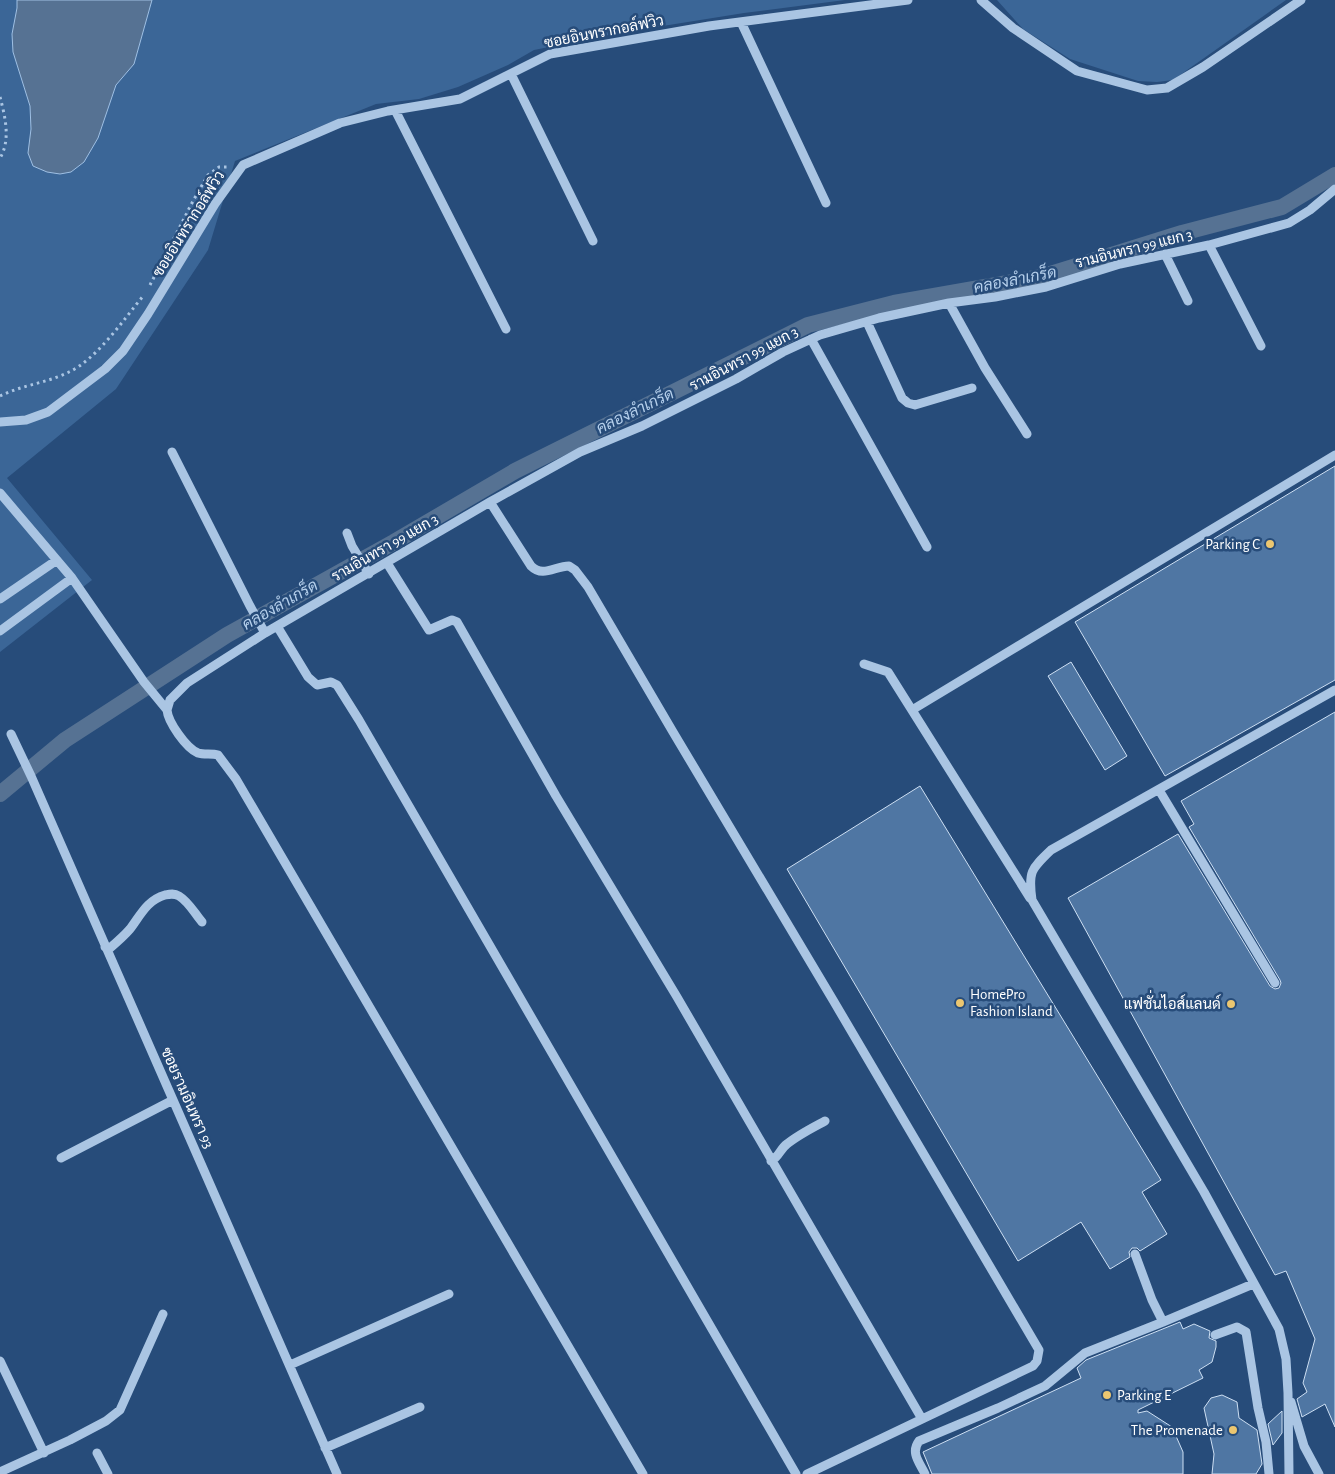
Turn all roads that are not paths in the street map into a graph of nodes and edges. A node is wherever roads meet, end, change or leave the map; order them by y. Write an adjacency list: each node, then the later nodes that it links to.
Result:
1 (908, 0): 4 (street, ซอยอินทรากอล์ฟวิว)
2 (981, 0): 3 (street)
3 (1301, 0)
4 (741, 22): 5 (street, ซอยอินทรากอล์ฟวิว); 8 (street)
5 (511, 74): 6 (street, ซอยอินทรากอล์ฟวิว); 9 (street)
6 (395, 110): 15 (street); 19 (street, ซอยอินทรากอล์ฟวิว)
7 (1335, 189): 10 (street, รามอินทรา 99 แยก 3)
8 (826, 203)
9 (593, 241)
10 (1209, 245): 11 (street, รามอินทรา 99 แยก 3); 17 (street)
11 (1165, 254): 12 (street); 13 (street, รามอินทรา 99 แยก 3)
12 (1188, 301)
13 (949, 303): 14 (street, รามอินทรา 99 แยก 3); 20 (street)
14 (867, 322): 16 (street, รามอินทรา 99 แยก 3); 18 (street)
15 (506, 329)
16 (811, 339): 24 (street, รามอินทรา 99 แยก 3); 26 (street)
17 (1261, 346)
18 (972, 388)
19 (0, 422)
20 (1027, 434)
21 (172, 452): 34 (street)
22 (1335, 455): 38 (street)
23 (0, 492): 27 (street)
24 (490, 502): 28 (street, รามอินทรา 99 แยก 3); 59 (street)
25 (347, 533): 29 (street)
26 (926, 547)
27 (57, 560): 30 (street); 31 (street)
28 (386, 563): 29 (street, รามอินทรา 99 แยก 3); 48 (street)
29 (366, 570): 32 (street, รามอินทรา 99 แยก 3)
30 (72, 578): 33 (street); 37 (street)
31 (0, 599)
32 (277, 626): 34 (street, รามอินทรา 99 แยก 3); 67 (street)
33 (0, 631)
34 (265, 633): 37 (street, รามอินทรา 99 แยก 3)
35 (864, 664): 38 (street)
36 (1335, 690): 40 (street)
37 (165, 707): 66 (street)
38 (912, 710): 41 (street)
39 (10, 734): 43 (street, ซอยรามอินทรา 93)
40 (1159, 790): 41 (street); 44 (street)
41 (1032, 900): 50 (street)
42 (202, 922): 43 (street)
43 (105, 947): 45 (street, ซอยรามอินทรา 93)
44 (1275, 982)
45 (173, 1100): 47 (street); 56 (street, ซอยรามอินทรา 93)
46 (825, 1122): 48 (street)
47 (61, 1158)
48 (771, 1161): 59 (street)
49 (1135, 1254): 53 (street)
50 (1253, 1284): 53 (street); 57 (street)
51 (449, 1294): 56 (street)
52 (163, 1314): 61 (street)
53 (1163, 1322): 69 (street)
54 (1215, 1335): 70 (street)
55 (0, 1361): 61 (street)
56 (290, 1365): 60 (street, ซอยรามอินทรา 93)
57 (1288, 1393): 71 (street); 72 (street)
58 (420, 1407): 60 (street)
59 (922, 1419): 68 (street)
60 (325, 1448): 65 (street, ซอยรามอินทรา 93)
61 (44, 1452): 63 (street)
62 (97, 1454): 64 (street)
63 (0, 1472)
64 (108, 1474)
65 (336, 1474)
66 (643, 1474)
67 (796, 1474)
68 (807, 1474)
69 (926, 1474)
70 (1269, 1474)
71 (1289, 1474)
72 (1319, 1474)

